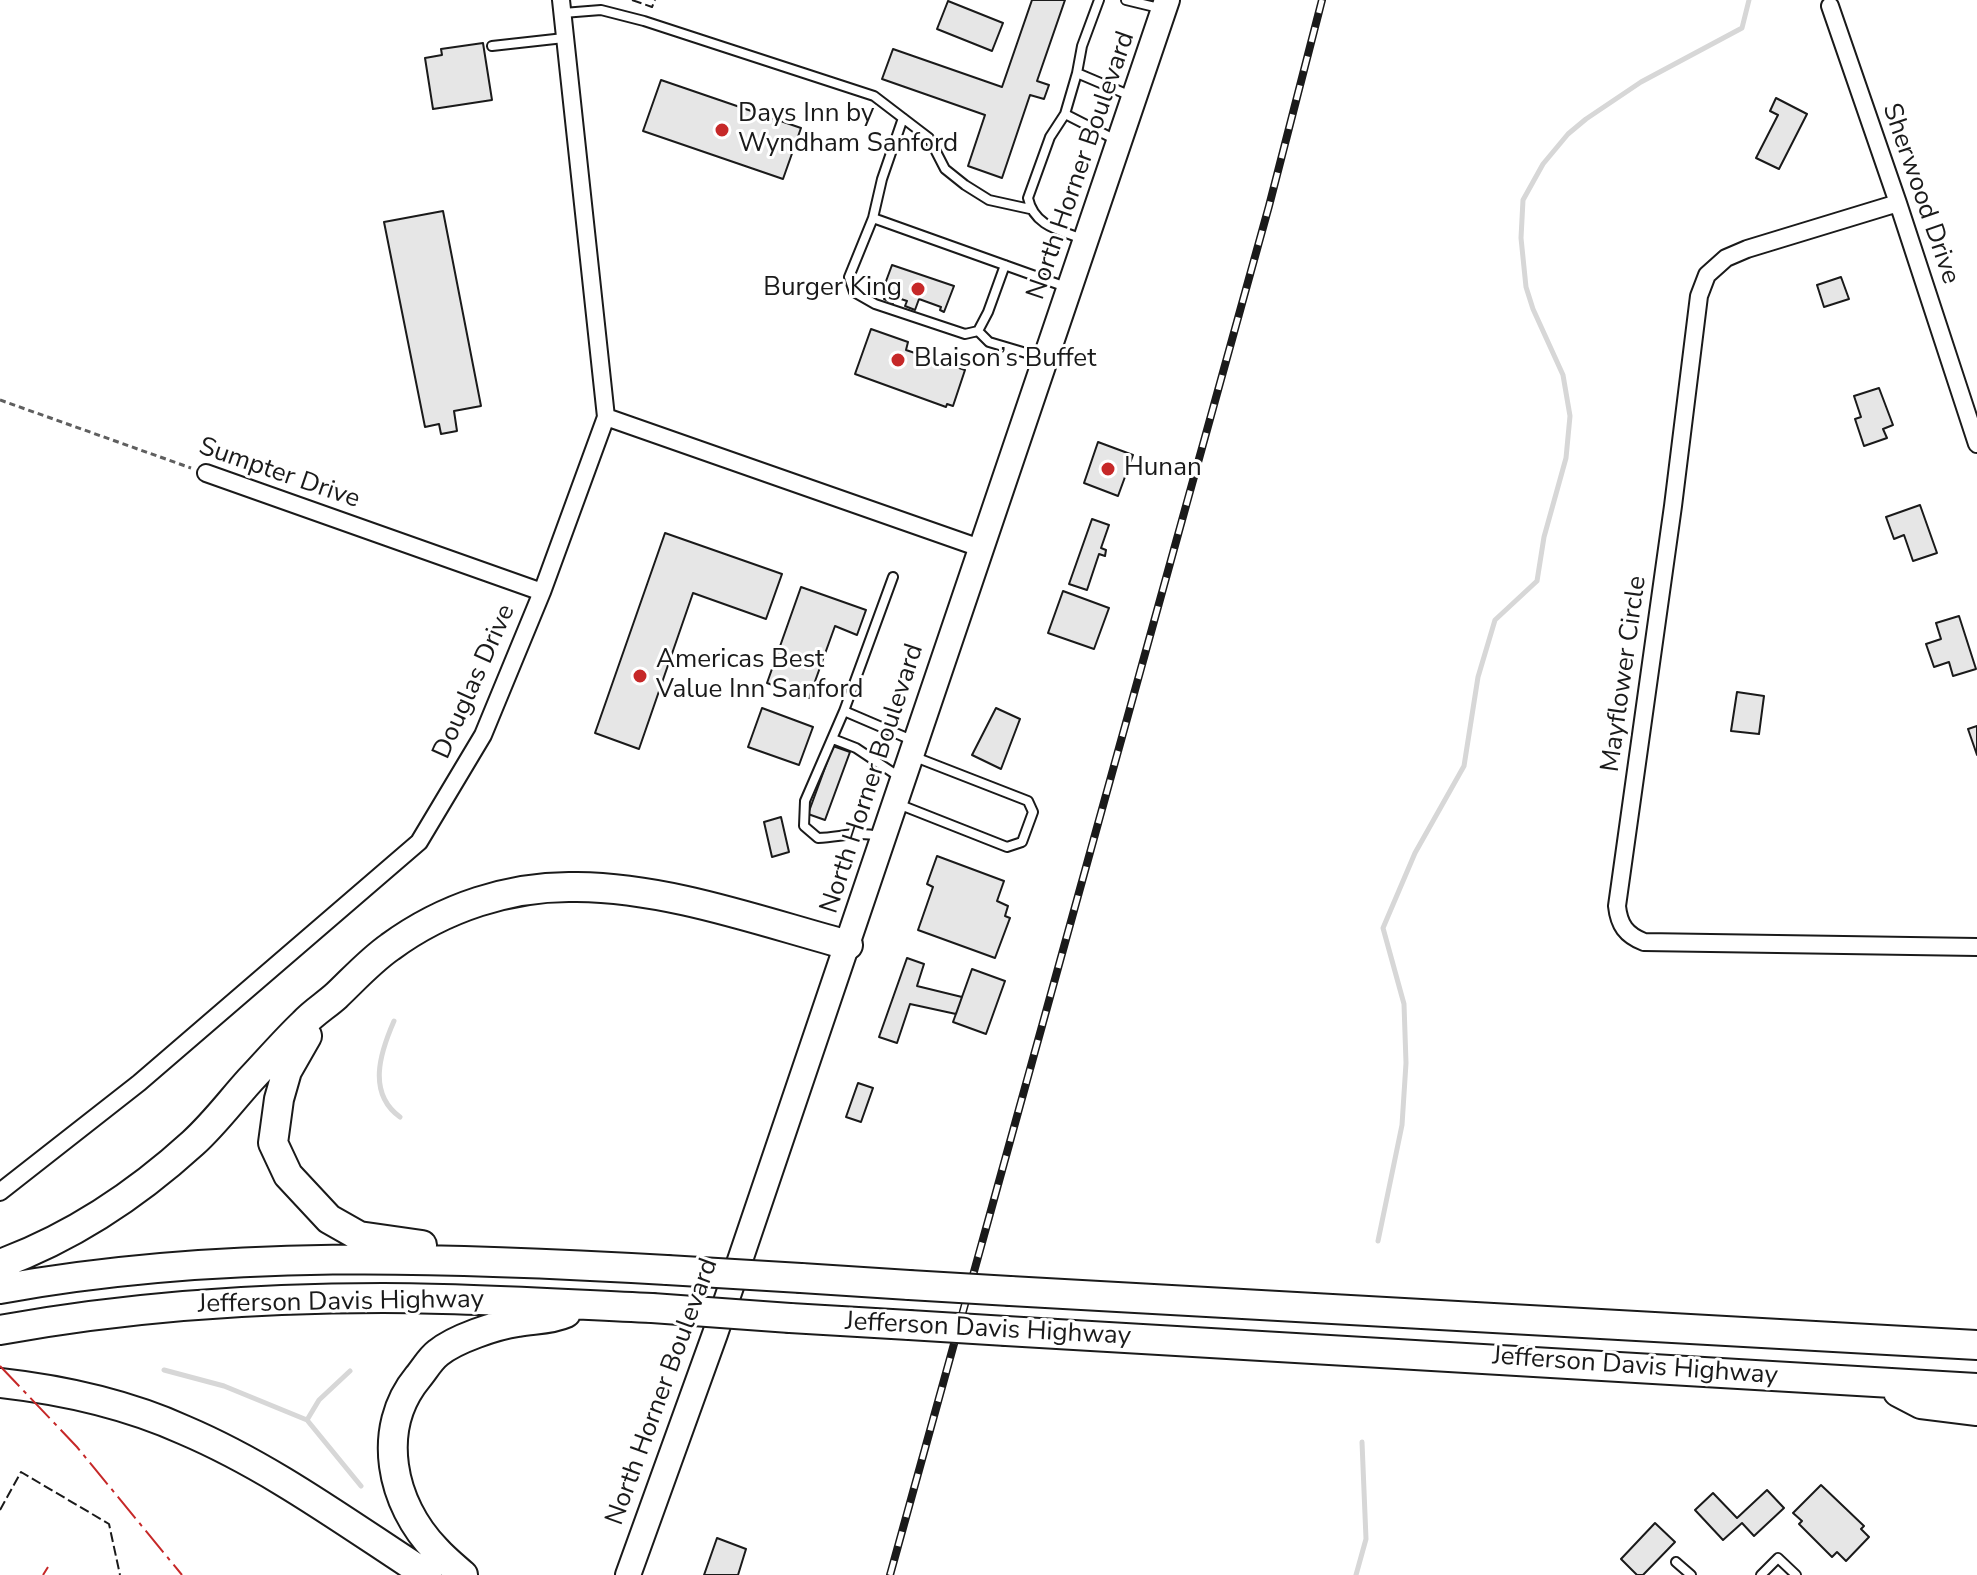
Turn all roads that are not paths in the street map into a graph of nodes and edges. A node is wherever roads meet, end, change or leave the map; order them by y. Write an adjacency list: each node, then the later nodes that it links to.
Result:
1 (1099, 0): 8 (lane)
2 (1126, 0): 3 (lane)
3 (1166, 4): 9 (main road, North Horner Boulevard)
4 (562, 6): 6 (street, Douglas Drive); 11 (lane)
5 (1830, 6): 13 (street, Sherwood Drive)
6 (565, 38): 7 (lane); 21 (street, Douglas Drive)
7 (492, 46)
8 (1077, 73): 9 (lane); 10 (lane)
9 (1135, 98): 12 (main road, North Horner Boulevard)
10 (1065, 114): 12 (lane); 14 (lane)
11 (903, 118): 14 (lane); 15 (lane)
12 (1120, 143): 16 (main road, North Horner Boulevard)
13 (1898, 203): 22 (street, Sherwood Drive); 34 (street, Mayflower Circle)
14 (1030, 209): 16 (lane)
15 (873, 218): 17 (lane); 19 (lane)
16 (1088, 240): 18 (main road, North Horner Boulevard)
17 (1005, 265): 18 (lane); 19 (lane)
18 (1071, 289): 20 (main road, North Horner Boulevard)
19 (978, 331): 20 (lane)
20 (1046, 359): 24 (main road, North Horner Boulevard)
21 (606, 417): 24 (street); 26 (street, Douglas Drive)
22 (1977, 444)
23 (206, 473): 26 (street, Sumpter Drive)
24 (980, 548): 29 (main road, North Horner Boulevard)
25 (893, 577): 27 (lane)
26 (542, 592): 36 (street, Douglas Drive)
27 (844, 711): 28 (lane); 29 (lane)
28 (833, 739): 30 (lane); 32 (lane)
29 (913, 748): 30 (main road, North Horner Boulevard); 31 (lane)
30 (903, 779): 31 (main road, North Horner Boulevard)
31 (895, 803): 32 (main road, North Horner Boulevard)
32 (884, 837): 33 (main road, North Horner Boulevard)
33 (848, 945): 35 (highway); 50 (main road, North Horner Boulevard)
34 (1977, 947)
35 (334, 997): 37 (highway); 38 (highway)
36 (0, 1192)
37 (560, 1263): 39 (highway, Jefferson Davis Highway); 42 (highway, Jefferson Davis Highway, bridge)
38 (0, 1264)
39 (0, 1289)
40 (582, 1305): 41 (highway, Jefferson Davis Highway); 44 (highway, Jefferson Davis Highway, bridge); 49 (highway)
41 (0, 1330)
42 (1969, 1341)
43 (0, 1383): 48 (highway)
44 (1880, 1383): 45 (highway, Jefferson Davis Highway); 46 (highway)
45 (1977, 1388)
46 (1977, 1411)
47 (1676, 1562): 51 (lane)
48 (427, 1575)
49 (463, 1575)
50 (628, 1575)
51 (1691, 1575)
52 (1761, 1575): 53 (lane)
53 (1796, 1575)

